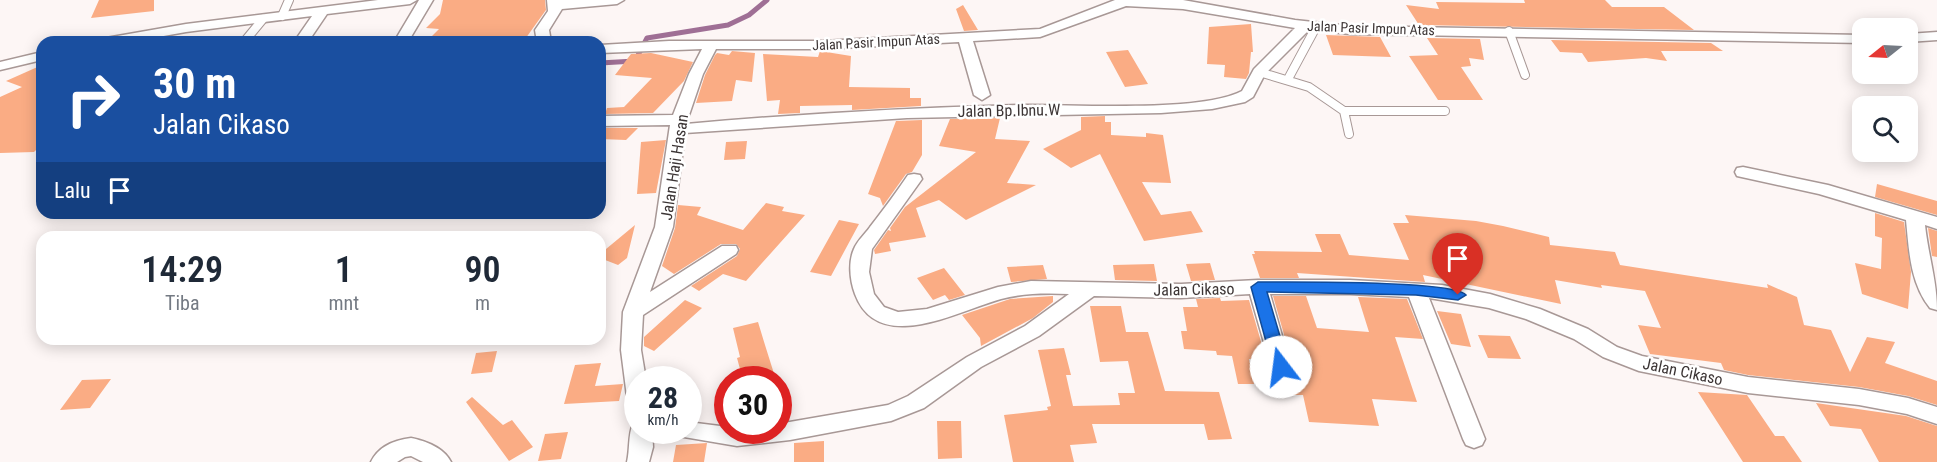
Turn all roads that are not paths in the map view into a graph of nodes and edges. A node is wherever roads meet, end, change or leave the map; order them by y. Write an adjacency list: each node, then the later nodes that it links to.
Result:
1 (289, 0): 7 (lane)
2 (426, 0): 14 (street)
3 (617, 0): 5 (street)
4 (400, 1): 6 (street)
5 (555, 2): 15 (street)
6 (323, 11): 7 (street); 13 (street)
7 (282, 16): 8 (street)
8 (263, 19): 11 (street); 12 (lane)
9 (1311, 26): 10 (street, Jalan Pasir Impun Atas); 18 (street, Jalan Pasir Impun Atas); 24 (street, Jalan Bp.Ibnu.W); 26 (lane)
10 (1509, 31): 19 (street, Jalan Pasir Impun Atas); 25 (lane)
11 (147, 36)
12 (249, 36)
13 (305, 36)
14 (405, 36)
15 (543, 36)
16 (1937, 36): 17 (street)
17 (1918, 37)
18 (965, 38): 20 (street, Jalan Pasir Impun Atas); 27 (street)
19 (1852, 39)
20 (711, 45): 21 (street, Jalan Pasir Impun Atas); 31 (street, Jalan Haji Hasan)
21 (606, 49)
22 (36, 57): 23 (street)
23 (0, 66)
24 (1259, 72): 26 (lane); 31 (street, Jalan Bp.Ibnu.W)
25 (1525, 75)
26 (1288, 80): 28 (lane)
27 (982, 95)
28 (1344, 111): 29 (lane); 32 (lane)
29 (1445, 111)
30 (606, 121): 31 (street, Jalan Bp.Ibnu.W)
31 (679, 124): 42 (street, Jalan Haji Hasan)
32 (1349, 134)
33 (1743, 172): 35 (street)
34 (914, 179): 39 (street, Jalan Cikaso)
35 (1915, 216): 36 (street); 41 (street)
36 (1937, 223)
37 (729, 250): 42 (street)
38 (1258, 287): 39 (street, Jalan Cikaso); 40 (street, Jalan Cikaso); 44 (street)
39 (1090, 289): 46 (street)
40 (1416, 290): 45 (street, Jalan Cikaso); 47 (street)
41 (1937, 303)
42 (633, 312): 43 (street, Jalan Haji Hasan)
43 (633, 366)
44 (1281, 367)
45 (1937, 416)
46 (702, 432)
47 (1474, 439)
48 (642, 444): 51 (street)
49 (382, 462): 50 (street)
50 (440, 462)
51 (638, 462)

